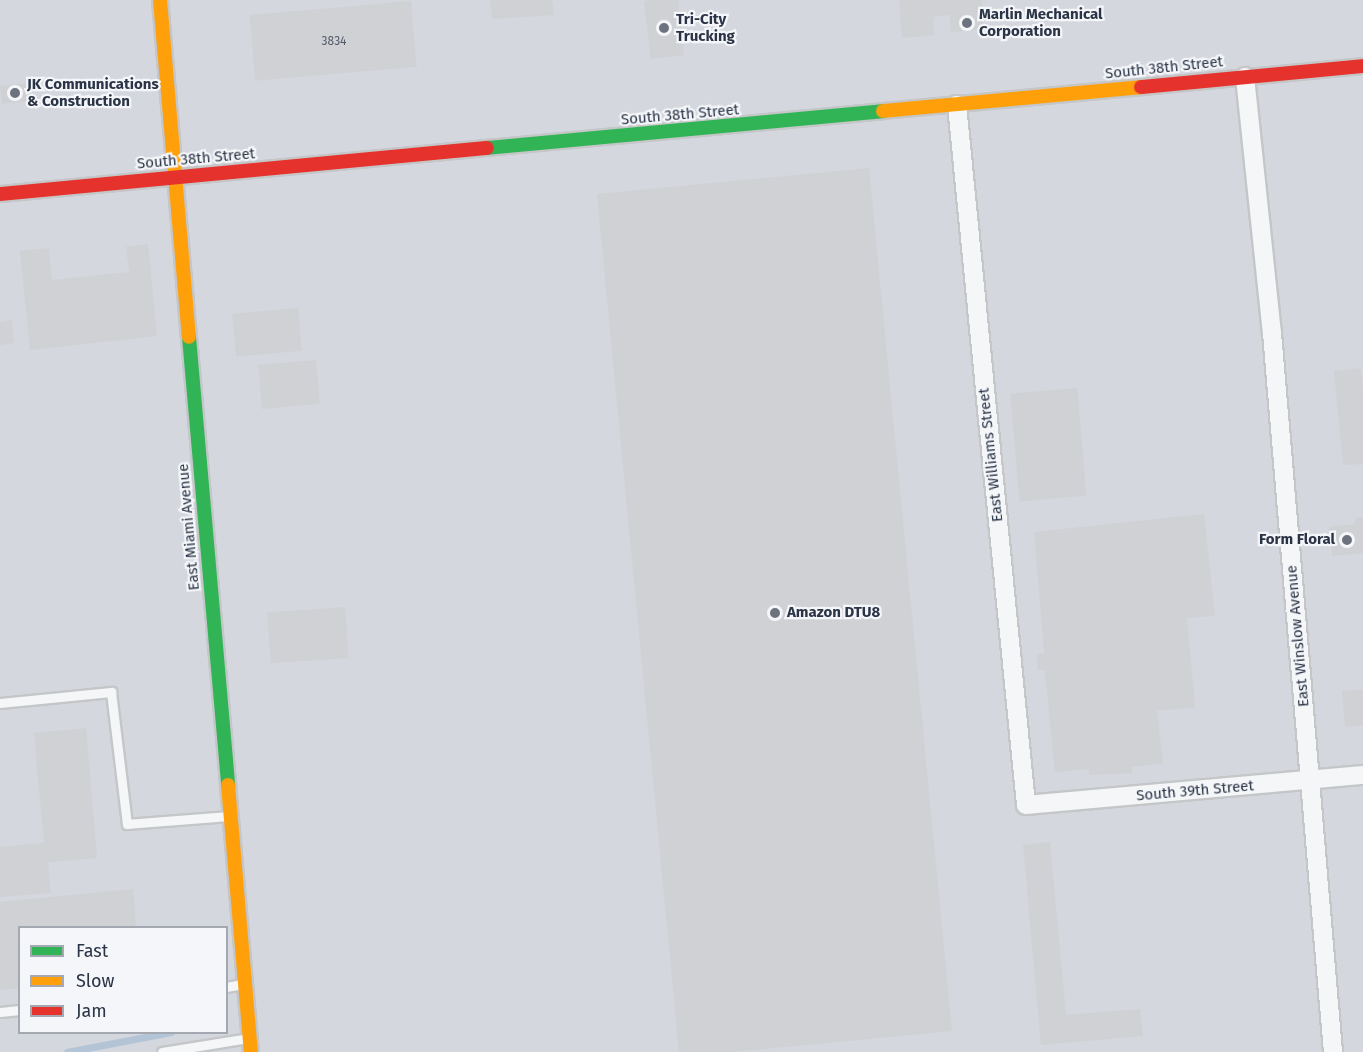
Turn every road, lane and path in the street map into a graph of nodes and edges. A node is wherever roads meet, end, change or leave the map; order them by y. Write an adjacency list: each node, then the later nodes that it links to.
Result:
1 (160, 0): 5 (street, East Miami Avenue)
2 (1363, 66): 3 (street, South 38th Street)
3 (1245, 77): 4 (street, South 38th Street); 9 (street, East Winslow Avenue)
4 (957, 105): 5 (street, South 38th Street); 10 (street, East Williams Street)
5 (176, 177): 6 (street, South 38th Street); 11 (street, East Miami Avenue)
6 (0, 194)
7 (0, 703): 11 (lane)
8 (1363, 776): 9 (street, South 39th Street)
9 (1311, 780): 10 (street, South 39th Street); 19 (street, East Winslow Avenue)
10 (1026, 805)
11 (231, 816): 12 (street, East Miami Avenue)
12 (245, 984): 13 (lane); 16 (street, East Miami Avenue)
13 (228, 987)
14 (18, 1010): 15 (lane)
15 (0, 1012)
16 (250, 1038): 17 (lane); 18 (street, East Miami Avenue)
17 (162, 1052)
18 (251, 1052)
19 (1333, 1052)

